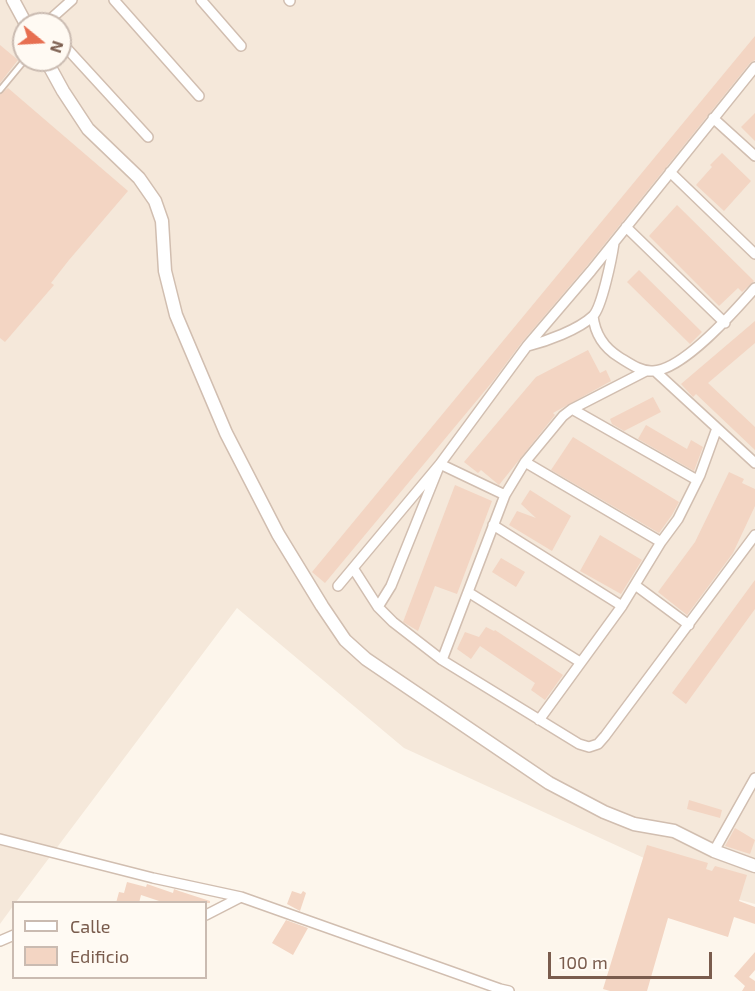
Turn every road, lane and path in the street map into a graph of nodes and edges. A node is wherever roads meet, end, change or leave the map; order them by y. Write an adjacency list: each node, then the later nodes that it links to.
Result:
1 (72, 0): 4 (street)
2 (114, 0): 11 (street)
3 (201, 0): 5 (street)
4 (58, 12)
5 (241, 46)
6 (72, 54): 13 (street)
7 (755, 67): 12 (street)
8 (15, 72): 10 (lane)
9 (53, 72): 46 (street)
10 (0, 90)
11 (199, 96)
12 (713, 118): 14 (street); 15 (street)
13 (148, 137)
14 (755, 156)
15 (670, 172): 16 (street); 18 (street)
16 (626, 227): 17 (street); 21 (street)
17 (615, 241): 20 (street); 22 (street)
18 (755, 254)
19 (755, 288): 21 (street)
20 (593, 316): 22 (street); 23 (street)
21 (725, 323): 23 (street)
22 (527, 346): 27 (street)
23 (651, 371): 24 (street); 25 (street)
24 (572, 408): 26 (street); 29 (street)
25 (717, 428): 28 (street); 29 (street)
26 (525, 462): 30 (street); 33 (street)
27 (440, 464): 30 (street); 34 (street); 39 (street)
28 (755, 464)
29 (697, 480): 33 (street)
30 (505, 495): 31 (street)
31 (493, 525): 37 (street); 38 (street)
32 (754, 535): 40 (street)
33 (661, 542): 35 (street)
34 (353, 568): 36 (street); 39 (street)
35 (635, 585): 38 (street); 40 (street)
36 (338, 586)
37 (468, 592): 41 (street); 42 (street)
38 (622, 606): 42 (street)
39 (378, 607): 41 (street)
40 (689, 625): 43 (street)
41 (442, 660): 43 (street)
42 (580, 662): 43 (street)
43 (539, 720)
44 (755, 778): 46 (street)
45 (0, 839): 48 (street)
46 (714, 851): 47 (street)
47 (755, 866)
48 (241, 897): 49 (street); 50 (street)
49 (207, 914)
50 (509, 991)

